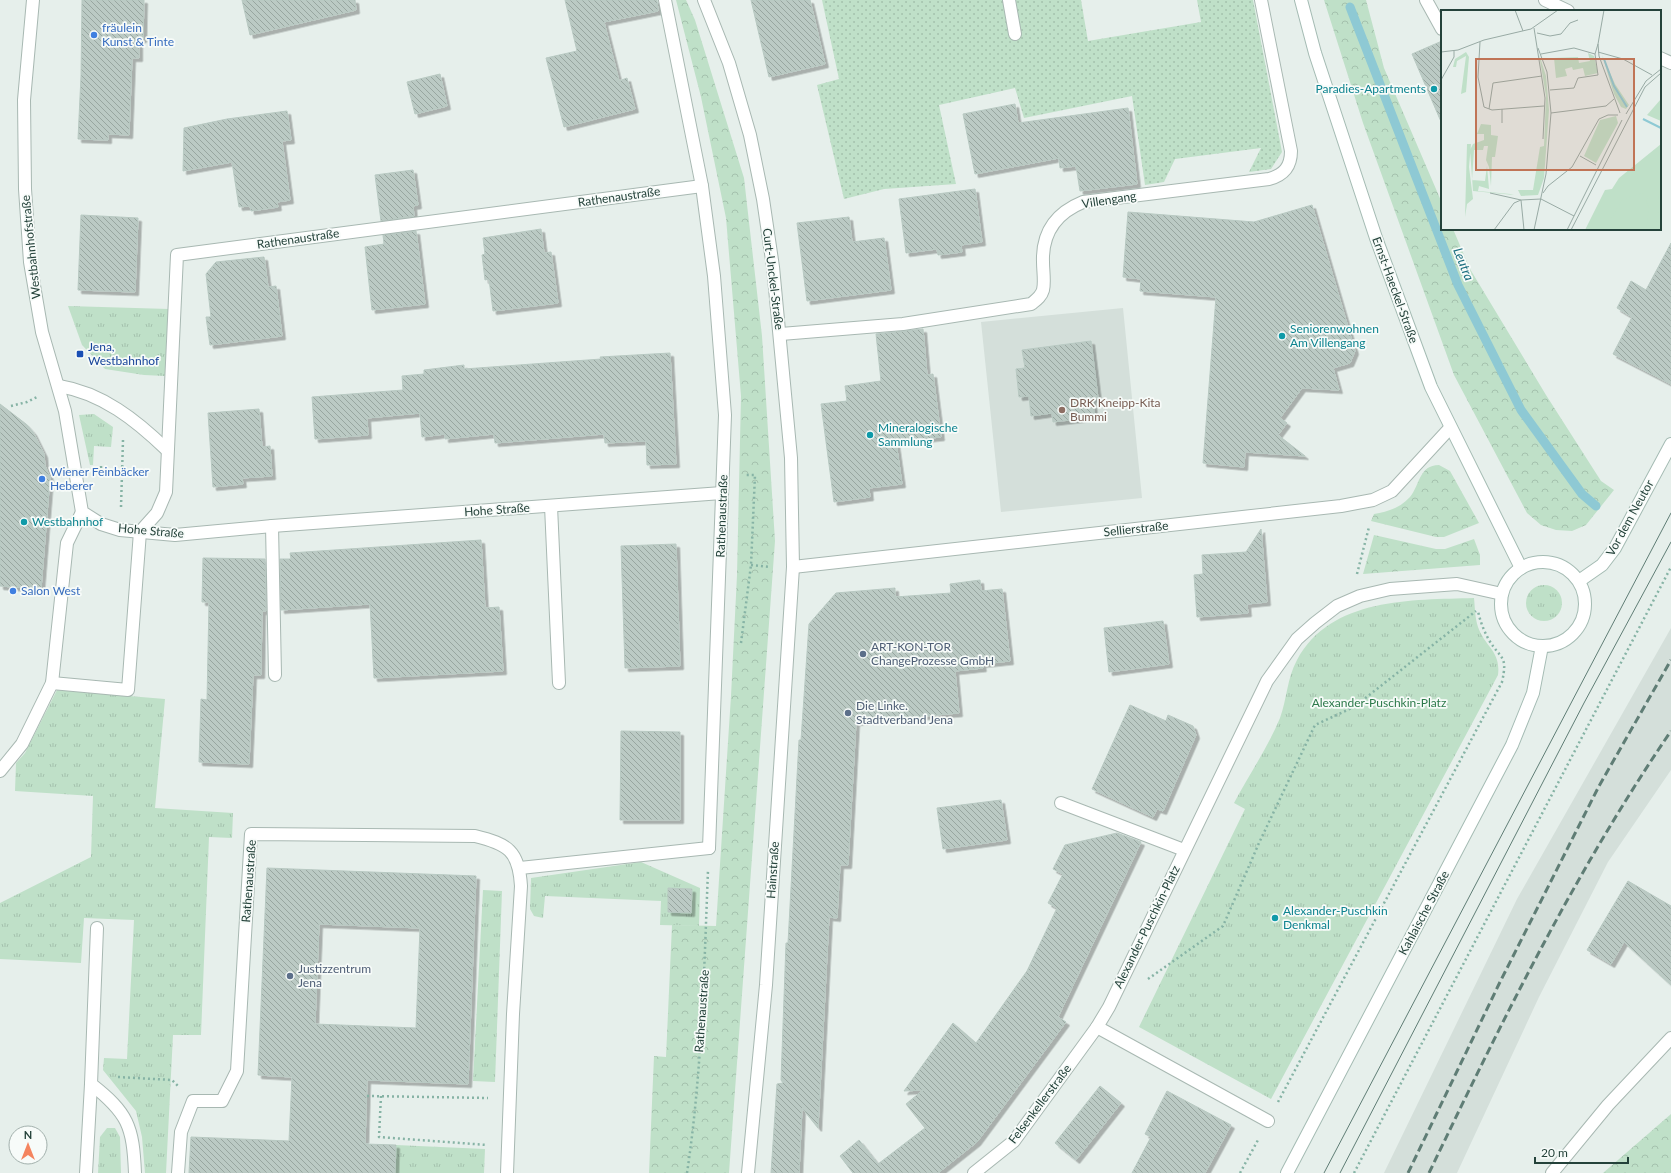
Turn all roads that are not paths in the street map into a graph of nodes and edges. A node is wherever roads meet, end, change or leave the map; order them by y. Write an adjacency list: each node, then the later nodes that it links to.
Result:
1 (33, 0): 16 (street, Westbahnhofstraße)
2 (665, 0): 14 (street, Rathenaustraße)
3 (704, 0): 15 (street, Curt-Unckel-Straße)
4 (1009, 0): 11 (street)
5 (1261, 0): 15 (street, Villengang)
6 (1301, 0): 17 (street, Ernst-Haeckel-Straße)
7 (1426, 0): 10 (street)
8 (1549, 1): 9 (street)
9 (1566, 10)
10 (1441, 28)
11 (1015, 34)
12 (1661, 58): 13 (street)
13 (1671, 63)
14 (702, 186): 19 (street, Rathenaustraße); 20 (street, Rathenaustraße)
15 (780, 334): 25 (street, Curt-Unckel-Straße)
16 (59, 386): 19 (street); 22 (street, Westbahnhofstraße)
17 (1450, 428): 25 (street, Sellierstraße); 26 (street, Ernst-Haeckel-Straße)
18 (1671, 444): 27 (street, Vor dem Neutor)
19 (167, 450): 24 (street, Rathenaustraße)
20 (722, 493): 21 (street, Hohe Straße); 36 (street, Rathenaustraße)
21 (551, 506): 23 (street, Hohe Straße); 32 (street)
22 (82, 512): 24 (street, Hohe Straße); 31 (street)
23 (272, 526): 24 (street, Hohe Straße); 30 (street)
24 (140, 532): 31 (street)
25 (793, 567): 46 (street, Hainstraße)
26 (1521, 568): 27 (street); 28 (street)
27 (1579, 581): 29 (street)
28 (1502, 594): 29 (street); 35 (street, Alexander-Puschkin-Platz)
29 (1542, 646): 48 (street, Kahlaische Straße)
30 (275, 675)
31 (52, 683): 33 (street)
32 (559, 683)
33 (0, 771)
34 (1061, 803): 35 (street)
35 (1184, 850): 38 (street, Alexander-Puschkin-Platz)
36 (520, 868): 44 (street, Rathenaustraße); 45 (street)
37 (97, 928): 40 (street)
38 (1097, 1027): 41 (street); 47 (street, Felsenkellerstraße)
39 (1671, 1038): 49 (street)
40 (91, 1080): 42 (street); 43 (street)
41 (1268, 1121)
42 (86, 1173)
43 (135, 1173)
44 (178, 1173)
45 (507, 1173)
46 (748, 1173)
47 (974, 1173)
48 (1287, 1173)
49 (1552, 1173)

